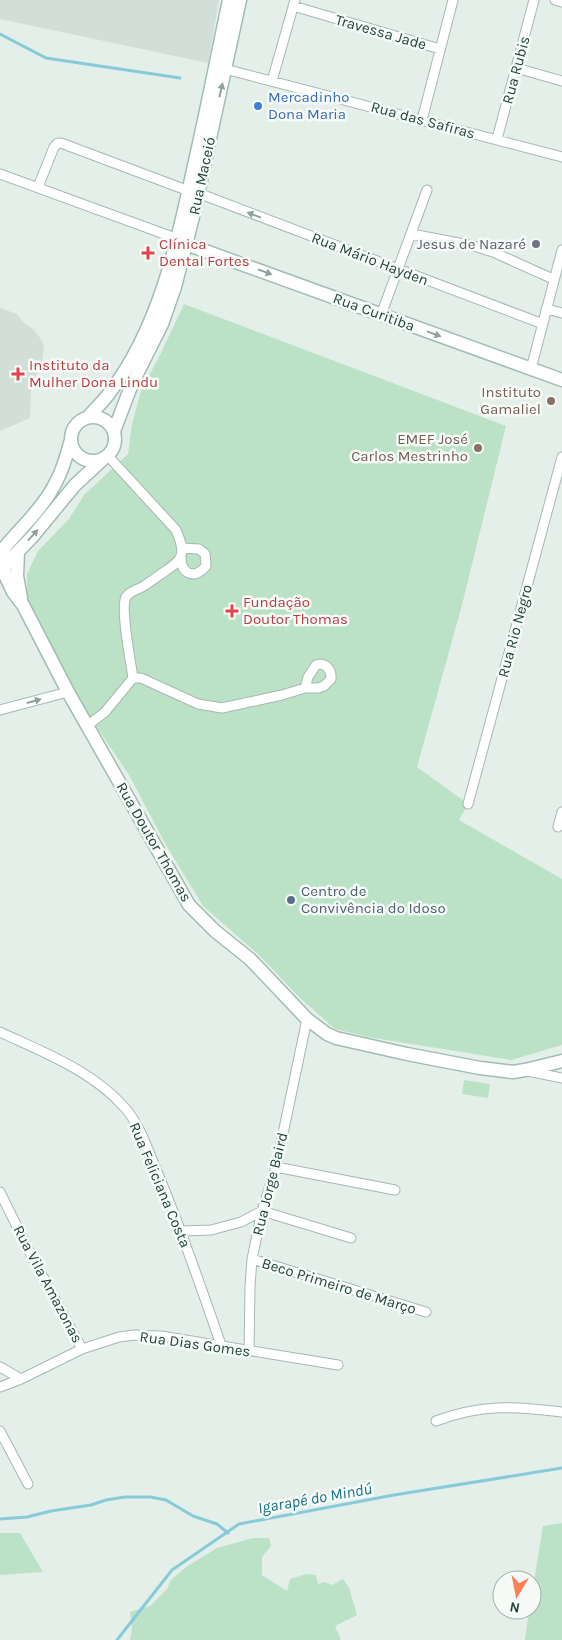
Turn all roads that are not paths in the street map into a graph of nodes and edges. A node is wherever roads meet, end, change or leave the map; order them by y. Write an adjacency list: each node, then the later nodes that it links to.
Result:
1 (229, 0): 19 (street, Rua Maceió)
2 (240, 0): 10 (street, Rua Maceió)
3 (452, 0): 8 (street)
4 (534, 0): 9 (street, Rua Rubis)
5 (555, 0): 6 (street)
6 (562, 2)
7 (294, 3): 8 (street, Travessa Jade); 11 (street)
8 (440, 49): 13 (street)
9 (516, 68): 12 (street); 14 (street, Rua Rubis)
10 (225, 69): 11 (street, Rua das Safiras); 19 (street, Rua Maceió, one-way to 10)
11 (272, 81): 13 (street, Rua das Safiras)
12 (562, 81)
13 (422, 120): 14 (street, Rua das Safiras)
14 (497, 140): 15 (street, Rua das Safiras)
15 (562, 156)
16 (0, 174): 17 (street, Rua Curitiba)
17 (38, 187): 19 (street, Rua Mário Hayden); 21 (street, Rua Curitiba)
18 (427, 190): 20 (street)
19 (194, 192): 21 (street, Rua Maceió); 23 (street, Rua Mário Hayden, one-way to 19)
20 (412, 234): 23 (street); 24 (street)
21 (182, 241): 27 (street, Rua Curitiba, one-way to 27); 28 (street, Rua Maceió)
22 (562, 250): 24 (street)
23 (398, 270): 27 (street); 29 (street, Rua Mário Hayden)
24 (554, 279): 25 (street)
25 (546, 309): 26 (street); 29 (street)
26 (562, 313)
27 (381, 315): 30 (street, Rua Curitiba, one-way to 30)
28 (155, 323): 32 (street, Rua Maceió); 33 (street, Rua Maceió)
29 (542, 324): 30 (street)
30 (531, 369): 31 (street, Rua Curitiba)
31 (562, 380)
32 (88, 417): 33 (street); 34 (street)
33 (114, 431): 36 (street)
34 (71, 440): 36 (street); 37 (street)
35 (562, 457): 48 (street, Rua Rio Negro)
36 (105, 458): 38 (street, one-way to 36); 43 (street)
37 (2, 550): 39 (street, Rua Doutor Thomas)
38 (18, 552): 39 (street); 42 (street, Rua Doutor Thomas)
39 (2, 568): 41 (street, Rua Doutor Thomas)
40 (0, 586): 41 (street)
41 (13, 592): 42 (street, Rua Doutor Thomas)
42 (23, 606): 45 (street, Rua Doutor Thomas)
43 (133, 678): 44 (street); 47 (street)
44 (305, 688)
45 (68, 692): 46 (street, one-way to 45); 47 (street, Rua Doutor Thomas)
46 (0, 710)
47 (87, 726): 51 (street, Rua Doutor Thomas)
48 (468, 804)
49 (562, 812): 50 (street)
50 (558, 827)
51 (307, 1019): 54 (street, Rua Doutor Thomas); 56 (street, Rua Jorge Baird)
52 (0, 1032): 60 (street, Rua Feliciana Costa)
53 (562, 1060): 54 (street, Rua Doutor Thomas)
54 (525, 1070): 55 (street, Rua Doutor Thomas)
55 (562, 1078)
56 (276, 1167): 57 (street); 59 (street, Rua Jorge Baird)
57 (395, 1190)
58 (0, 1192): 65 (street, Rua Vila Amazonas)
59 (262, 1211): 60 (street); 61 (street); 62 (street, Rua Jorge Baird)
60 (182, 1231): 64 (street, Rua Feliciana Costa)
61 (351, 1238)
62 (252, 1259): 63 (street, Beco Primeiro de Março); 66 (street, Rua Jorge Baird)
63 (426, 1312)
64 (222, 1345): 65 (street, Rua Dias Gomes); 66 (street, Rua Dias Gomes)
65 (82, 1349): 69 (street, Rua Dias Gomes)
66 (249, 1351): 67 (street, Rua Dias Gomes)
67 (338, 1365)
68 (0, 1367): 69 (street)
69 (21, 1379): 70 (street, Rua Dias Gomes)
70 (0, 1387)
71 (562, 1412): 72 (street)
72 (436, 1421)
73 (0, 1431): 74 (street)
74 (28, 1484)

